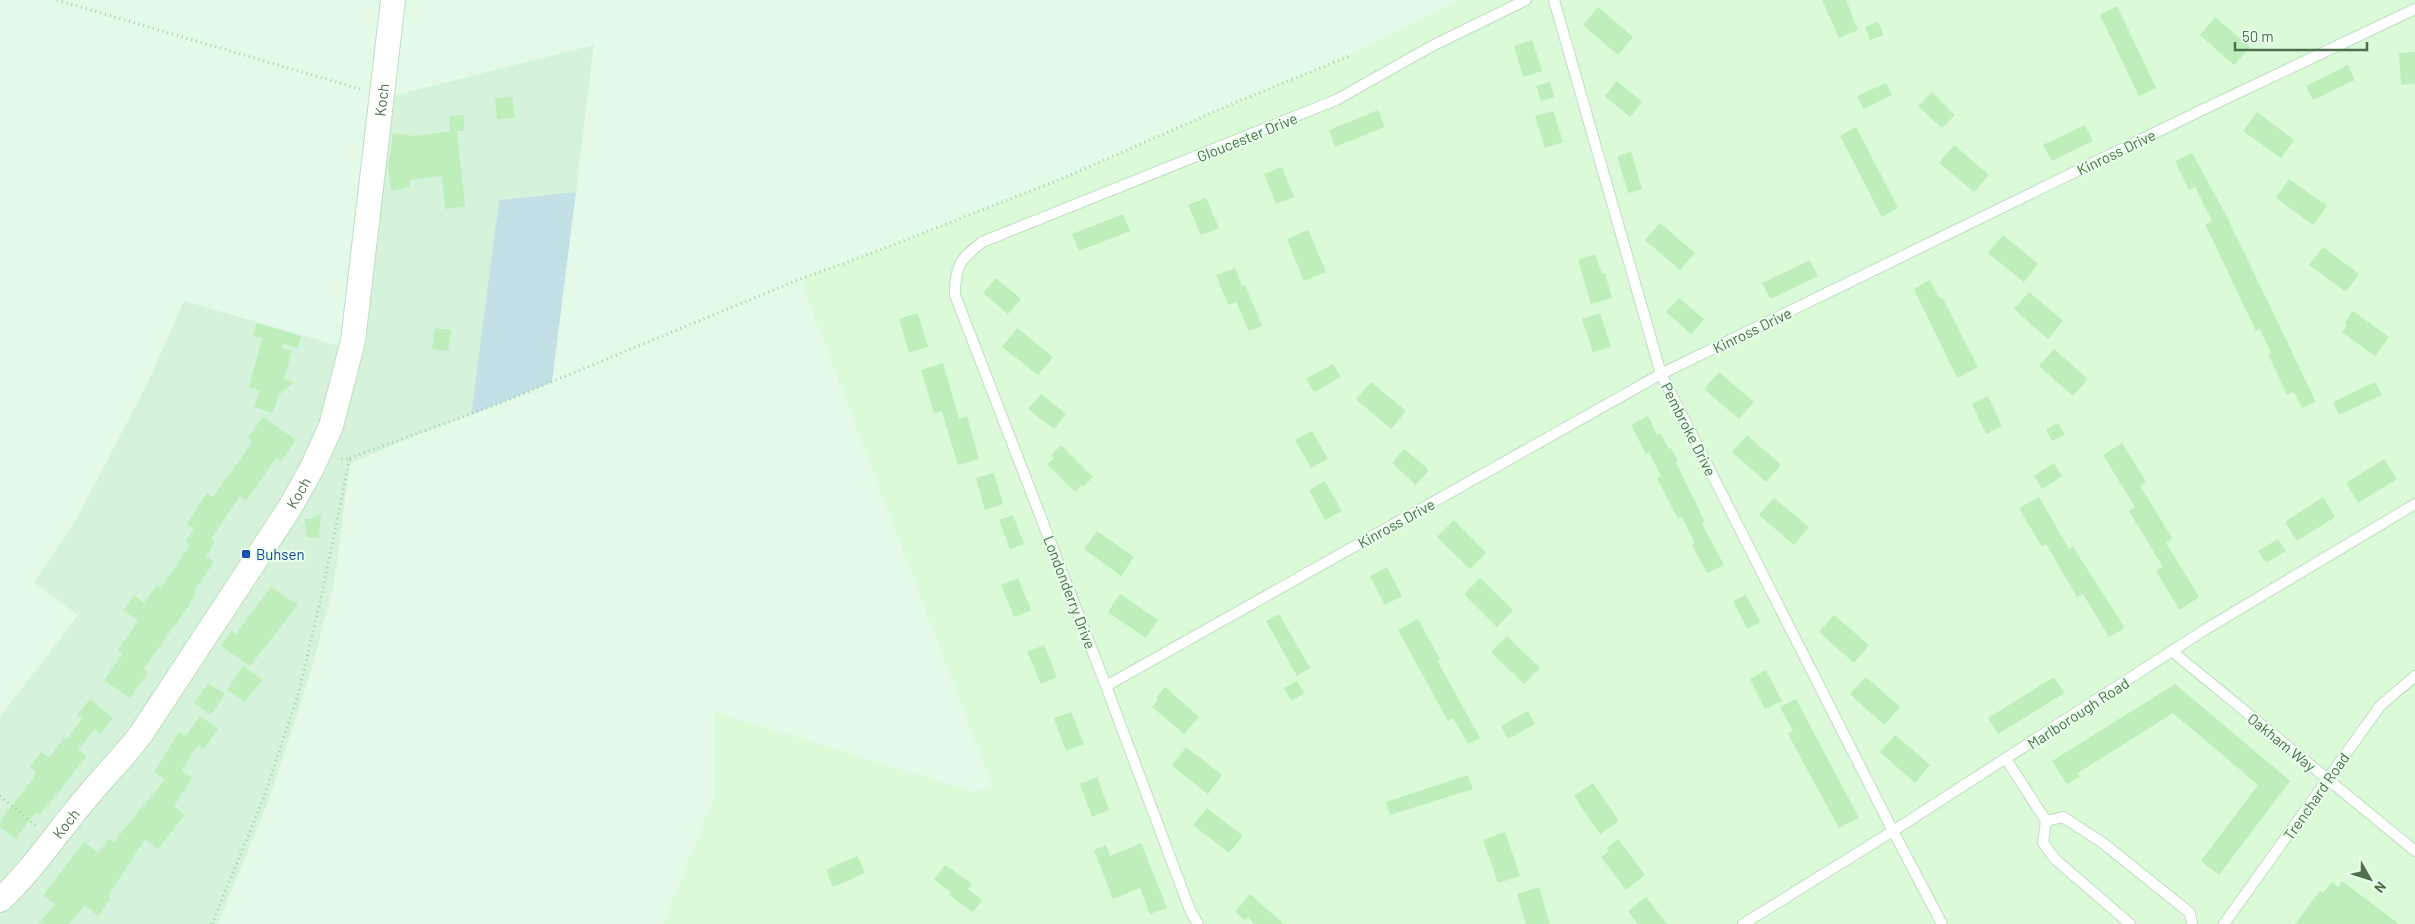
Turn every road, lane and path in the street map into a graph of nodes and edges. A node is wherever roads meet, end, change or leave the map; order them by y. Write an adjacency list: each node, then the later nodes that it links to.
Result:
1 (57, 0): 7 (path)
2 (393, 0): 7 (street, Koch)
3 (1526, 0): 8 (lane, Gloucester Drive)
4 (1554, 0): 9 (lane, Pembroke Drive)
5 (2415, 9): 9 (lane, Kinross Drive)
6 (1352, 55): 10 (path)
7 (383, 96): 21 (street, Koch)
8 (961, 259): 15 (lane, Londonderry Drive)
9 (1661, 374): 15 (lane, Kinross Drive); 20 (lane, Pembroke Drive)
10 (350, 458): 11 (path); 24 (path)
11 (338, 460)
12 (2415, 504): 13 (lane, Marlborough Road)
13 (2173, 652): 16 (lane, Marlborough Road); 17 (lane, Oakham Way)
14 (2415, 676): 17 (lane, Trenchard Road)
15 (1106, 686): 25 (lane, Londonderry Drive)
16 (2006, 759): 19 (lane); 20 (lane, Marlborough Road)
17 (2327, 779): 22 (lane, Oakham Way); 30 (lane, Trenchard Road)
18 (0, 796): 21 (path)
19 (2046, 821): 28 (lane); 29 (lane)
20 (1893, 831): 26 (lane, Marlborough Road); 27 (lane, Pembroke Drive)
21 (52, 839): 23 (street, Koch)
22 (2415, 851)
23 (0, 900)
24 (212, 924)
25 (1198, 924)
26 (1743, 924)
27 (1942, 924)
28 (2130, 924)
29 (2192, 924)
30 (2224, 924)

